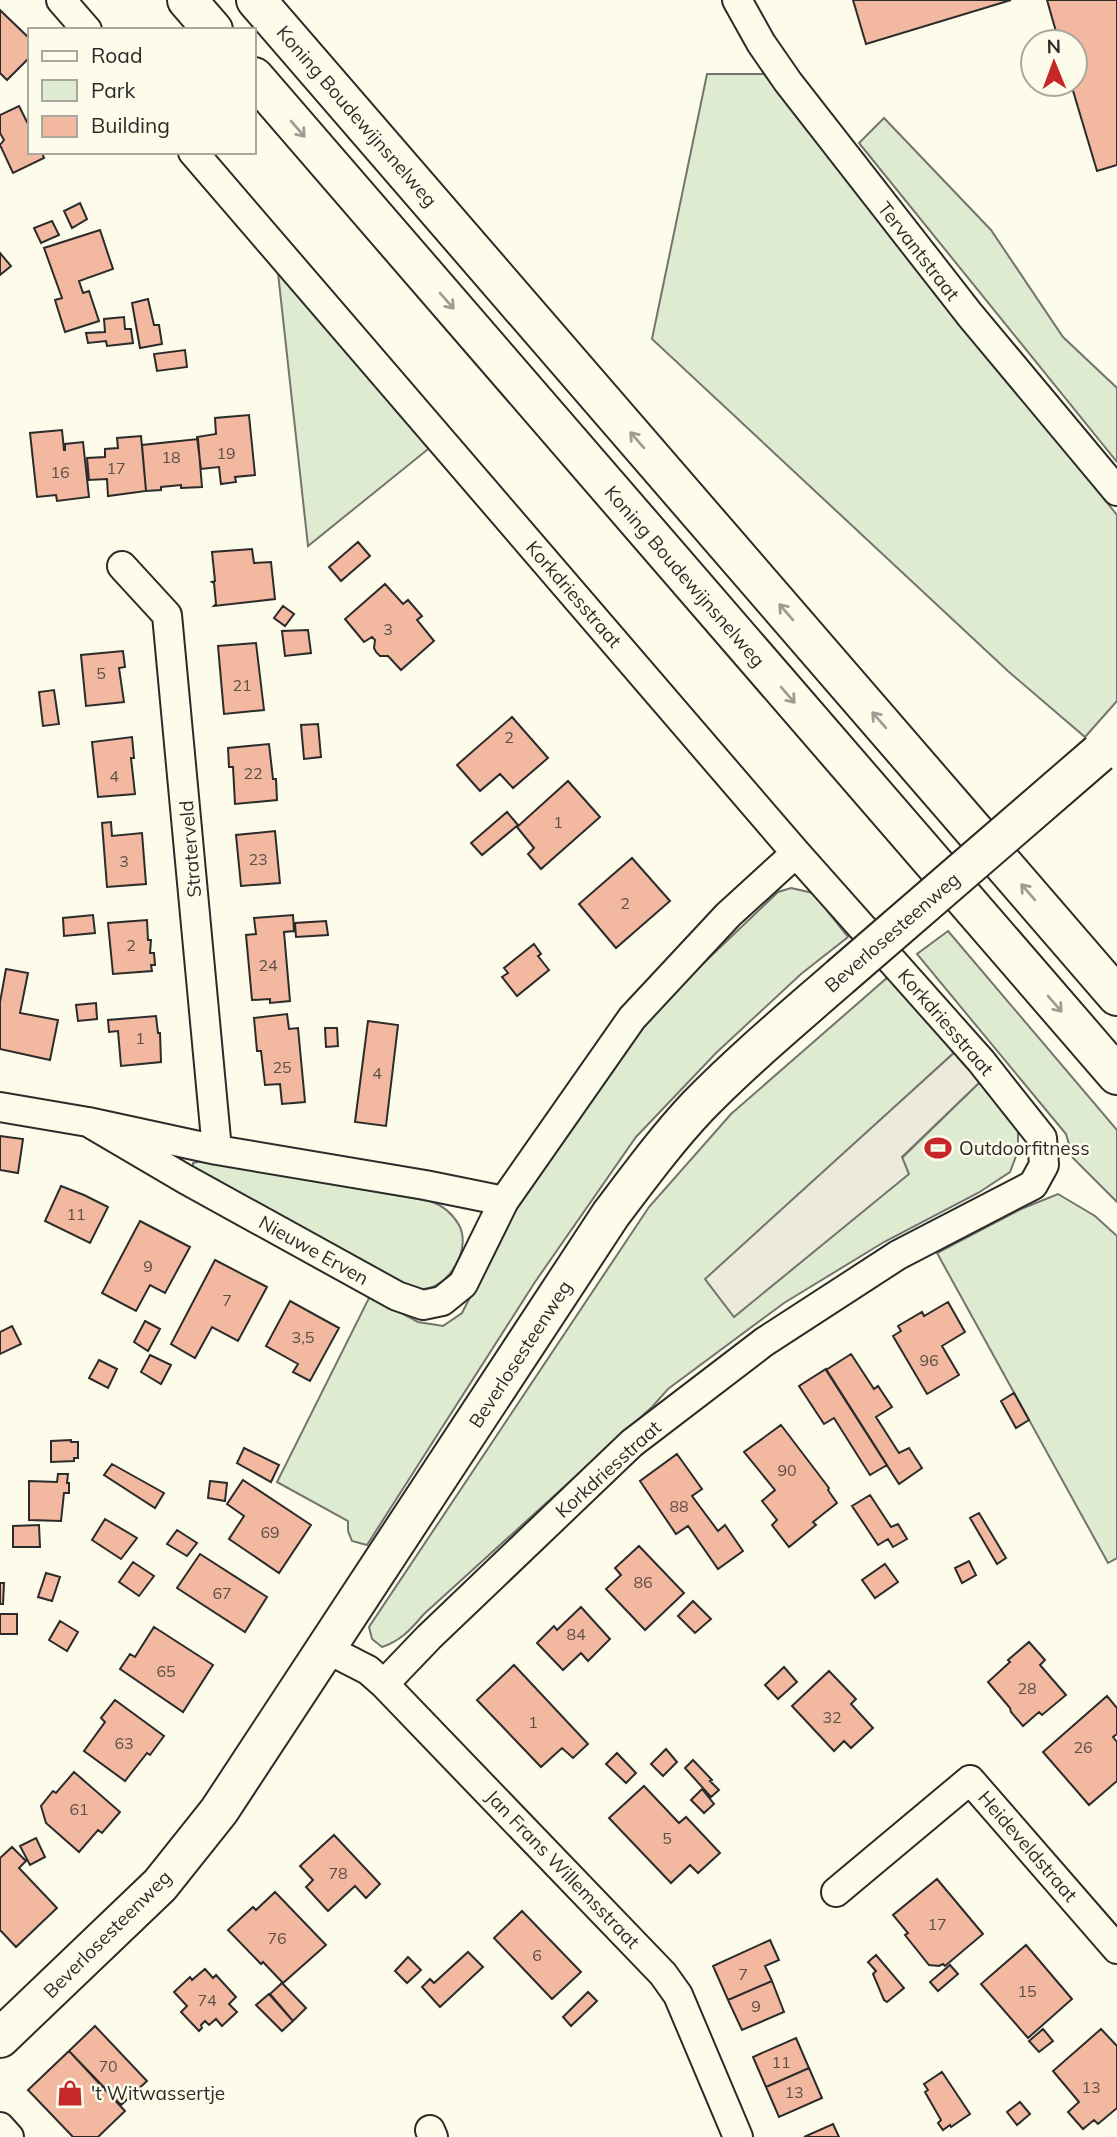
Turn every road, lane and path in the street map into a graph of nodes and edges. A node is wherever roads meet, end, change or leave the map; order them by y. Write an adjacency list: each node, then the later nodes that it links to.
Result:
1 (61, 0): 5 (street)
2 (187, 0): 6 (main road)
3 (256, 0): 13 (main road, Koning Boudewijnsnelweg, one-way to 3)
4 (737, 0): 9 (street, Tervantstraat)
5 (85, 28)
6 (211, 28)
7 (256, 79): 14 (main road, Koning Boudewijnsnelweg, one-way to 14)
8 (194, 154): 12 (street, Korkdriesstraat)
9 (1117, 491)
10 (122, 566): 17 (street, Straterveld)
11 (1108, 746): 19 (main road, Beverlosesteenweg, bridge)
12 (796, 852): 18 (street, Nieuwe Erven); 20 (street, Korkdriesstraat)
13 (1117, 996)
14 (1117, 1075)
15 (0, 1107): 16 (street, Nieuwe Erven)
16 (88, 1122): 17 (street, Nieuwe Erven); 18 (street, Nieuwe Erven)
17 (217, 1150): 18 (street, Nieuwe Erven)
18 (503, 1201)
19 (327, 1649): 20 (street, Jan Frans Willemsstraat); 23 (main road, Beverlosesteenweg)
20 (384, 1684): 26 (street, Jan Frans Willemsstraat)
21 (836, 1892): 22 (street, Heideveldstraat)
22 (1117, 1949)
23 (0, 2038)
24 (0, 2127): 25 (street)
25 (9, 2137)
26 (738, 2137)

